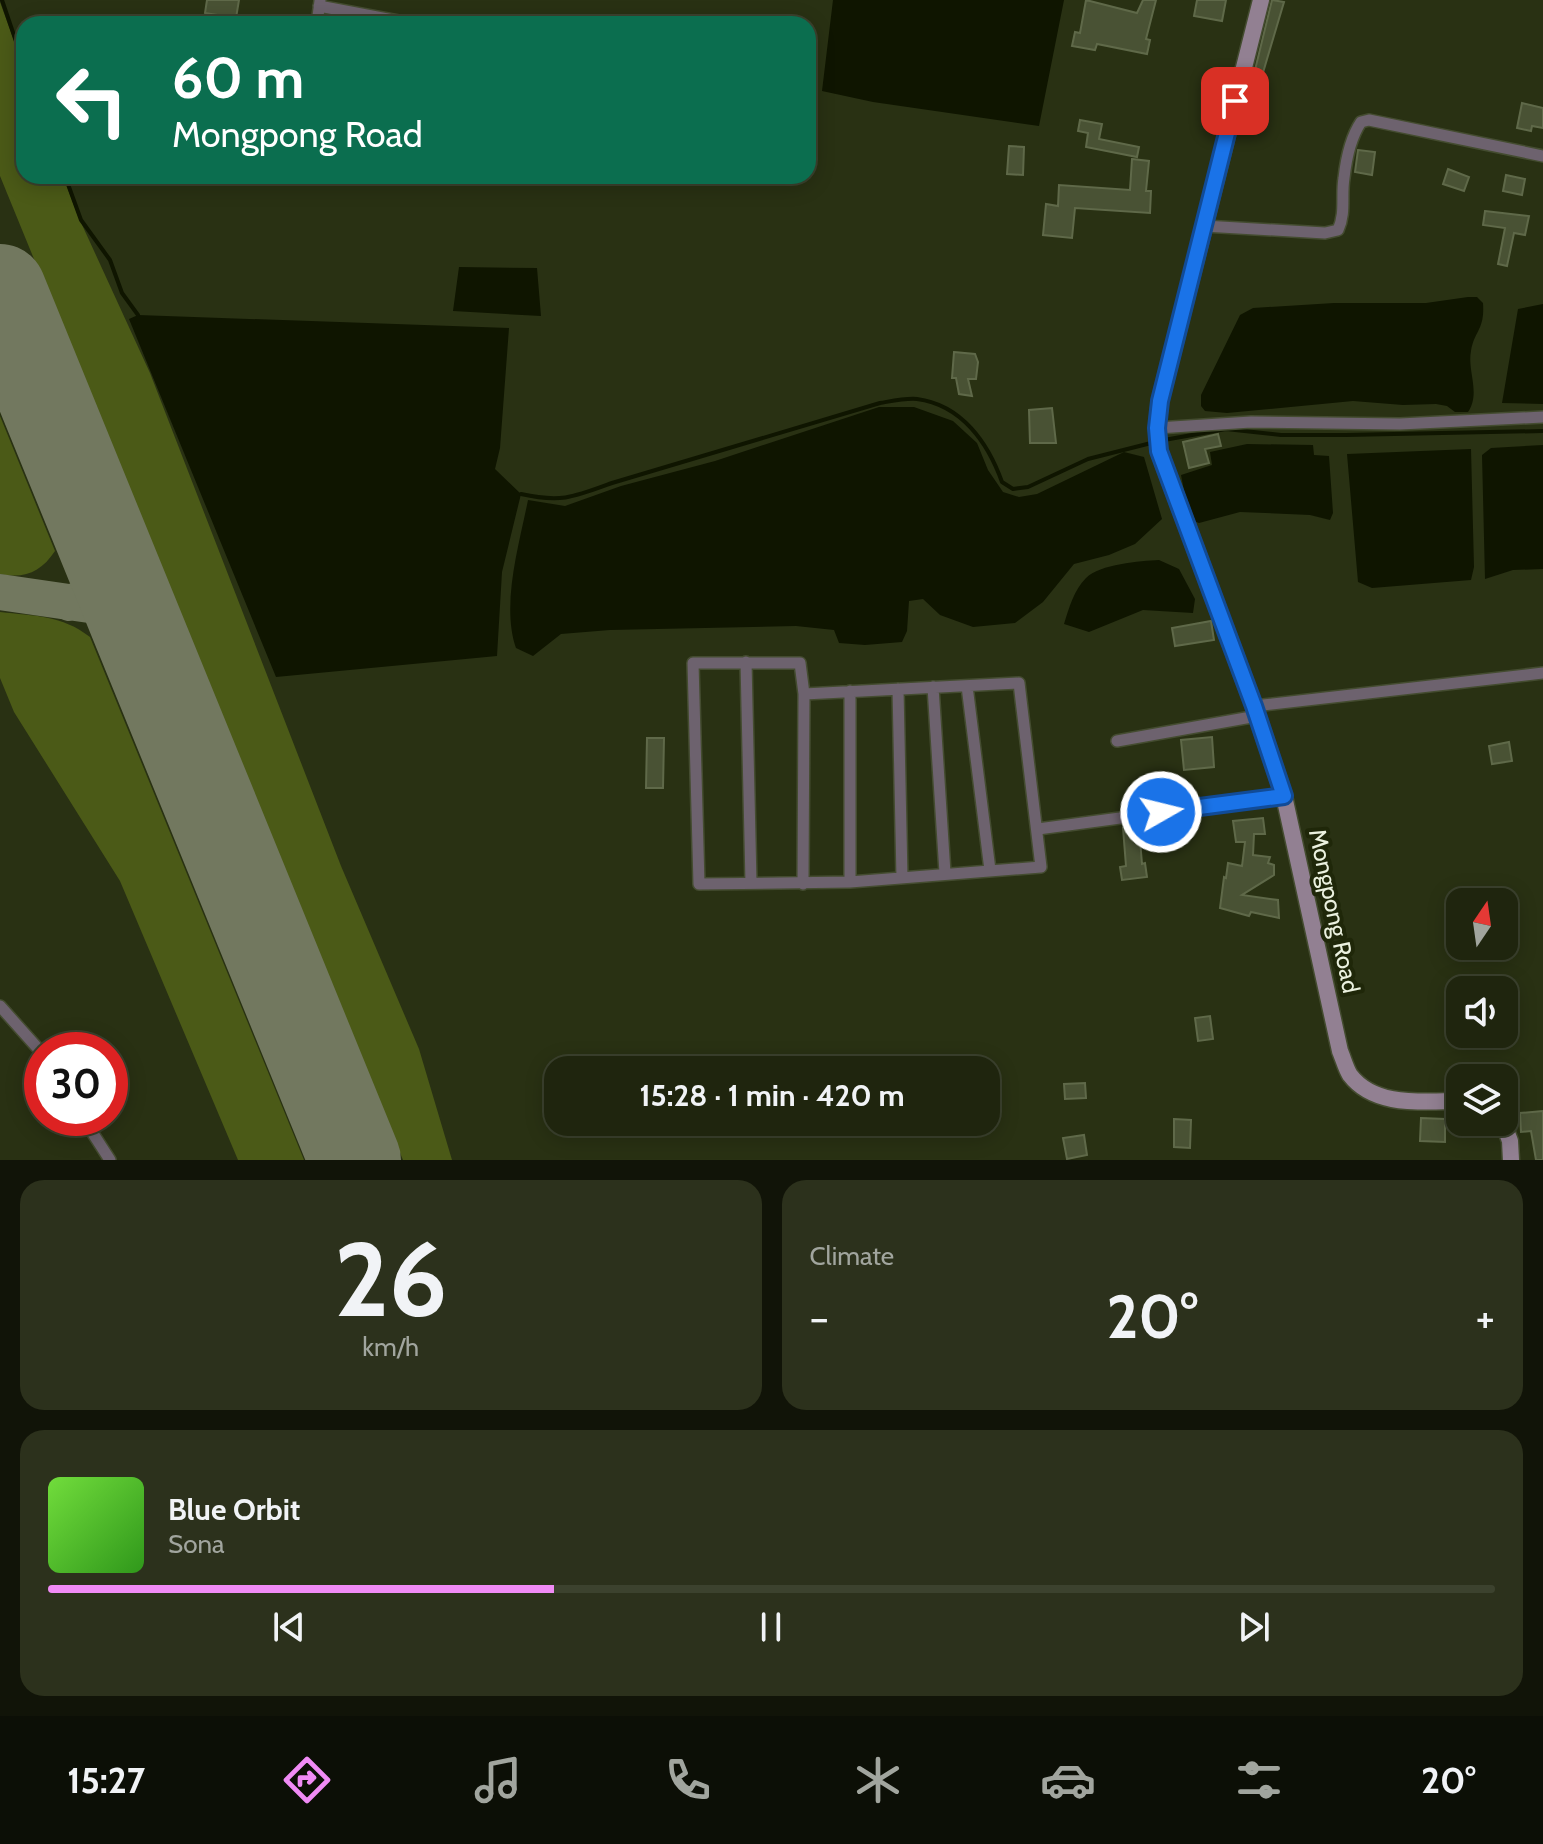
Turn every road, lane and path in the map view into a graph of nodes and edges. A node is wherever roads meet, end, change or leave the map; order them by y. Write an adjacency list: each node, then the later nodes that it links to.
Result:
1 (1261, 0): 5 (main road, Mongpong Road)
2 (320, 3): 3 (street)
3 (378, 16)
4 (1543, 156): 5 (street)
5 (1204, 226): 7 (main road, Mongpong Road)
6 (1543, 417): 7 (street)
7 (1157, 428): 15 (main road, Mongpong Road)
8 (746, 662): 14 (street); 23 (street); 23 (street)
9 (1543, 673): 15 (street)
10 (967, 686): 11 (street); 18 (street); 19 (street)
11 (933, 687): 12 (street); 20 (street)
12 (898, 689): 13 (street); 21 (street)
13 (850, 691): 14 (street); 22 (street)
14 (804, 694): 24 (street)
15 (1256, 711): 16 (street); 17 (main road, Mongpong Road)
16 (1117, 741)
17 (1284, 796): 18 (street); 27 (main road, Mongpong Road)
18 (1038, 829): 19 (street)
19 (990, 870): 20 (street)
20 (945, 873): 21 (street)
21 (902, 878): 22 (street)
22 (850, 882): 24 (street)
23 (751, 883): 24 (street)
24 (803, 884)
25 (0, 1006): 26 (street)
26 (24, 1033)
27 (1446, 1101)
28 (95, 1136): 30 (street)
29 (1508, 1136): 31 (main road)
30 (110, 1160)
31 (1511, 1160)

